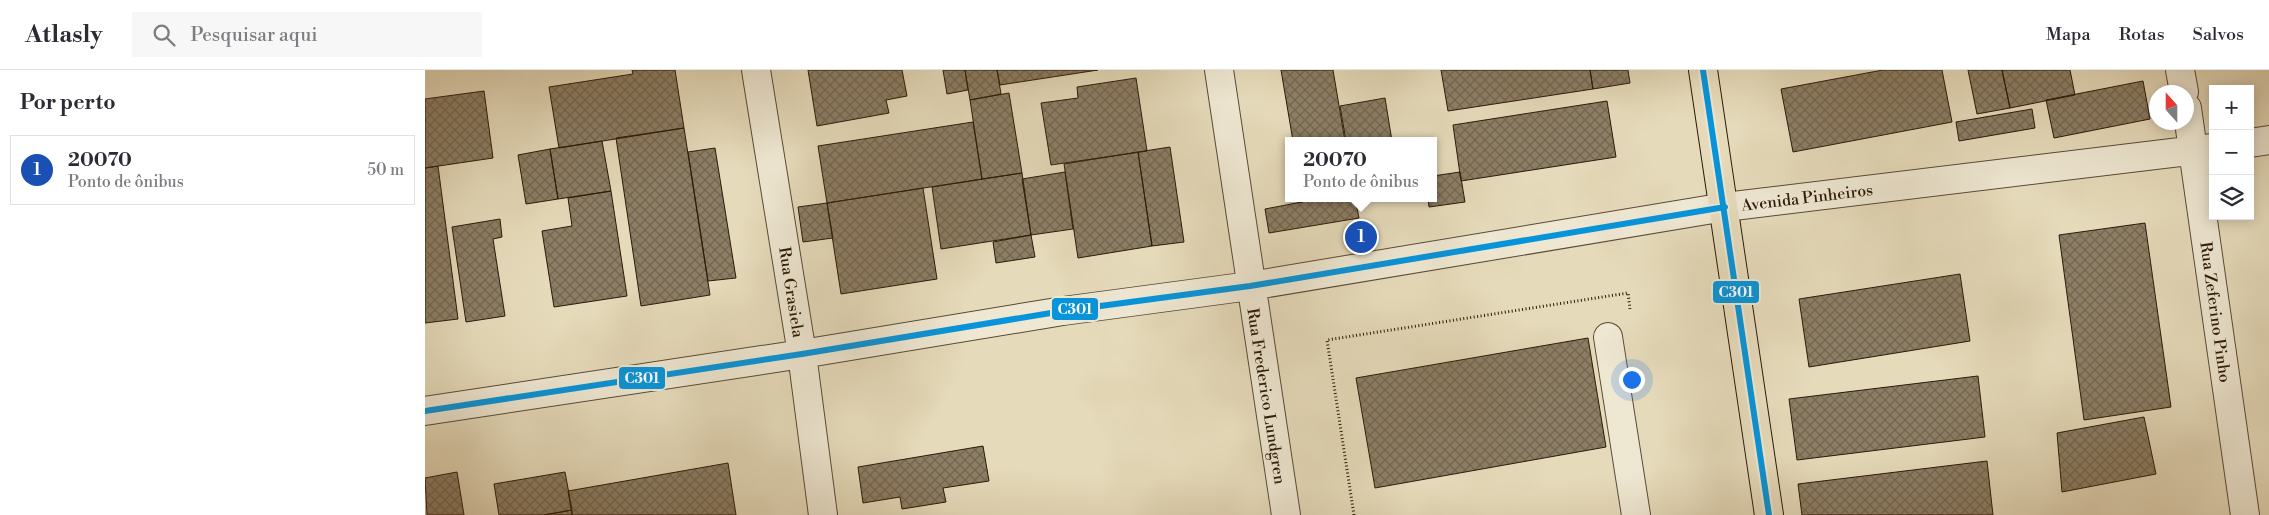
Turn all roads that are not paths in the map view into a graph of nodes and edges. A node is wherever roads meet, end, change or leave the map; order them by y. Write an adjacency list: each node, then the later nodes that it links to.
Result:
1 (756, 70): 13 (street, Rua Grasiela)
2 (1219, 70): 11 (street, Rua Frederico Lundgren)
3 (1703, 70): 10 (main road)
4 (2180, 70): 5 (street)
5 (2183, 85)
6 (2194, 126): 9 (street, Rua Zeferino Pinho)
7 (2269, 140): 8 (street)
8 (2254, 142)
9 (2203, 150): 10 (street, Avenida Pinheiros); 19 (street, Rua Zeferino Pinho)
10 (1725, 207): 11 (street, Avenida Pinheiros); 18 (main road)
11 (1250, 286): 13 (street, Avenida Pinheiros); 16 (street, Rua Frederico Lundgren)
12 (1608, 337): 17 (street)
13 (803, 354): 14 (street, Avenida Pinheiros); 15 (street, Rua Grasiela)
14 (425, 411)
15 (823, 515)
16 (1286, 515)
17 (1636, 515)
18 (1769, 515)
19 (2245, 515)

